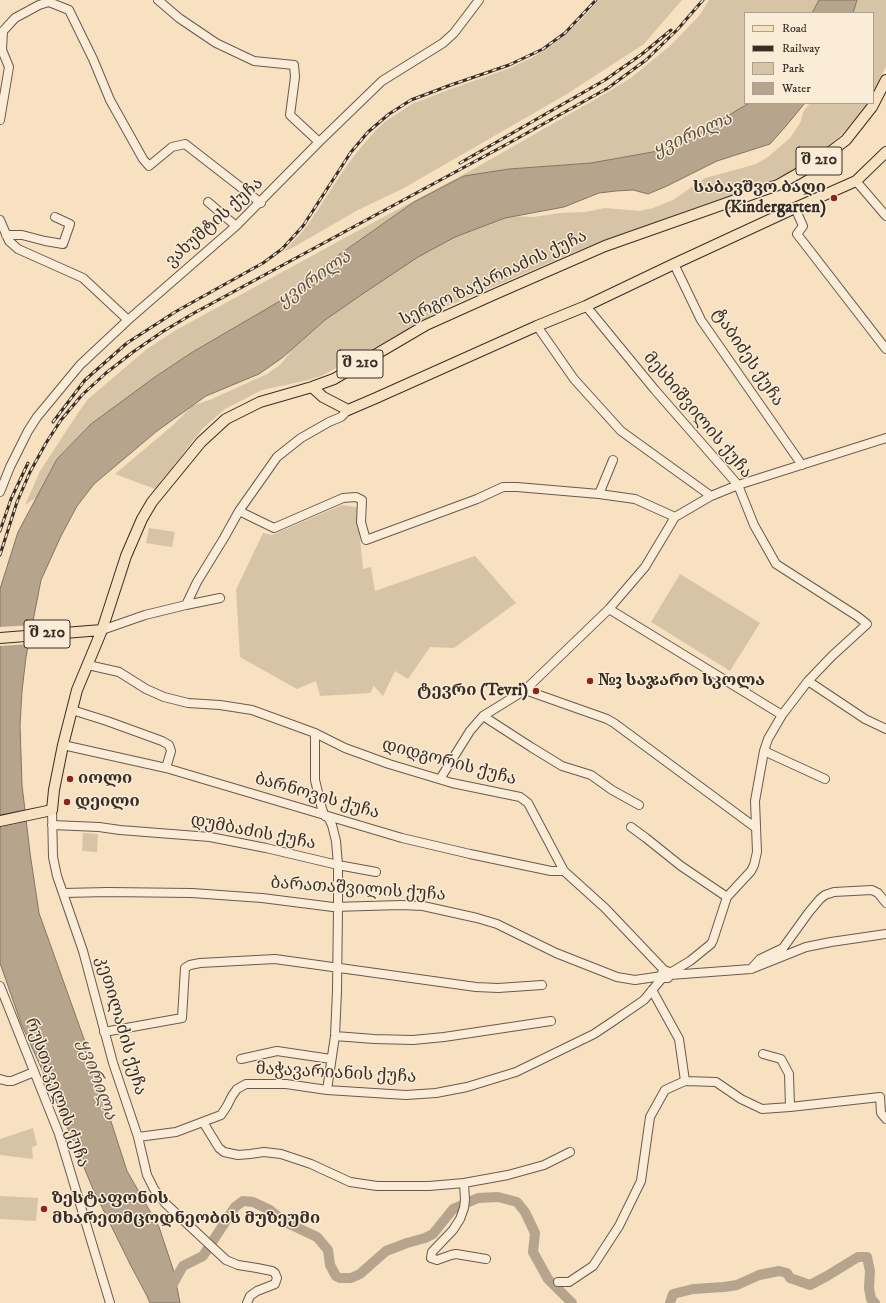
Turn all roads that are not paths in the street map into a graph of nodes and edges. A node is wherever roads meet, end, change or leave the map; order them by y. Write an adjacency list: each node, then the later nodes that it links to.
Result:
1 (158, 0): 8 (street)
2 (479, 0): 8 (street, ვახუშტის ქუჩა)
3 (49, 1): 7 (street); 12 (street)
4 (886, 80): 5 (main road, სერგო ზაქარიაძის ქუჩა / შ 210)
5 (874, 103)
6 (874, 104): 24 (main road, სერგო ზაქარიაძის ქუჩა / შ 210)
7 (0, 120)
8 (319, 142): 12 (street, ვახუშტის ქუჩა)
9 (886, 152): 10 (main road)
10 (856, 181): 13 (main road); 15 (street)
11 (208, 202): 17 (street)
12 (261, 203): 17 (street, ვახუშტის ქუჩა)
13 (795, 208): 19 (main road); 23 (street)
14 (55, 216): 18 (street)
15 (886, 216)
16 (0, 220): 18 (street)
17 (236, 226): 21 (street, ვახუშტის ქუჩა)
18 (6, 235): 21 (street)
19 (674, 264): 20 (main road); 28 (street, ტაბიძეს ქუჩა)
20 (586, 306): 22 (main road); 29 (street, მესხიშვილის ქუჩა)
21 (128, 320): 30 (street, ვახუშტის ქუჩა)
22 (537, 326): 25 (main road); 32 (street)
23 (886, 349)
24 (312, 387): 25 (main road); 38 (main road, სერგო ზაქარიაძის ქუჩა / შ 210)
25 (348, 410): 33 (street)
26 (886, 438): 28 (street)
27 (613, 460): 31 (street)
28 (802, 465): 29 (street)
29 (738, 485): 32 (street); 41 (street, მესხიშვილის ქუჩა)
30 (0, 492)
31 (599, 494): 33 (street); 34 (street)
32 (711, 496): 34 (street)
33 (239, 512): 36 (street)
34 (675, 517): 37 (street)
35 (220, 598): 36 (street)
36 (186, 605): 38 (street)
37 (609, 609): 42 (street); 44 (street)
38 (98, 630): 39 (main road, შ 210); 40 (main road, სერგო ზაქარიაძის ქუჩა)
39 (0, 638)
40 (88, 665): 43 (main road, სერგო ზაქარიაძის ქუჩა); 47 (street, დიდგორის ქუჩა)
41 (808, 681): 44 (street); 46 (street)
42 (525, 690): 45 (street); 59 (street)
43 (72, 710): 48 (main road, სერგო ზაქარიაძის ქუჩა); 50 (street)
44 (782, 715): 49 (street)
45 (484, 716): 51 (street); 53 (street)
46 (886, 729)
47 (314, 733): 51 (street, დიდგორის ქუჩა); 55 (street)
48 (63, 745): 50 (street, ბარნოვის ქუჩა); 54 (main road, სერგო ზაქარიაძის ქუჩა)
49 (764, 751): 52 (street); 59 (street)
50 (166, 768): 55 (street, ბარნოვის ქუჩა)
51 (440, 779): 61 (street, დიდგორის ქუჩა)
52 (825, 779)
53 (639, 805)
54 (52, 810): 56 (main road); 57 (street, კეთილაძის ქუჩა)
55 (327, 816): 60 (street); 61 (street, ბარნოვის ქუჩა)
56 (0, 821)
57 (52, 825): 60 (street, დუმბაძის ქუჩა); 63 (street, კეთილაძის ქუჩა)
58 (631, 827): 64 (street)
59 (756, 828): 64 (street)
60 (338, 865): 62 (street, დუმბაძის ქუჩა); 66 (street)
61 (564, 871): 70 (street, დიდგორის ქუჩა)
62 (376, 872)
63 (63, 893): 66 (street, ბარათაშვილის ქუჩა); 75 (street, კეთილაძის ქუჩა)
64 (727, 897): 70 (street)
65 (886, 903): 69 (street)
66 (338, 907): 68 (street); 70 (street, ბარათაშვილის ქუჩა)
67 (886, 934): 69 (street, ბარათაშვილის ქუჩა)
68 (338, 968): 71 (street); 75 (street); 76 (street)
69 (751, 969): 70 (street, ბარათაშვილის ქუჩა)
70 (666, 974): 73 (street, მაჭავარიანის ქუჩა)
71 (542, 985)
72 (0, 986): 80 (street, რუსთაველის ქუჩა)
73 (652, 990): 82 (street); 83 (street, მაჭავარიანის ქუჩა)
74 (551, 1021): 76 (street)
75 (104, 1032): 87 (street, კეთილაძის ქუჩა)
76 (334, 1036): 79 (street)
77 (763, 1054): 84 (street)
78 (241, 1059): 79 (street)
79 (331, 1059): 83 (street)
80 (34, 1072): 81 (street); 92 (street, რუსთაველის ქუჩა)
81 (0, 1079)
82 (685, 1081): 84 (street); 91 (street)
83 (327, 1090): 86 (street, მაჭავარიანის ქუჩა)
84 (790, 1107): 85 (street)
85 (886, 1119)
86 (203, 1122): 87 (street, მაჭავარიანის ქუჩა); 89 (street)
87 (138, 1137): 93 (street, კეთილაძის ქუჩა)
88 (570, 1152): 89 (street)
89 (464, 1183): 90 (street)
90 (486, 1259)
91 (558, 1282)
92 (110, 1303)
93 (247, 1303)

